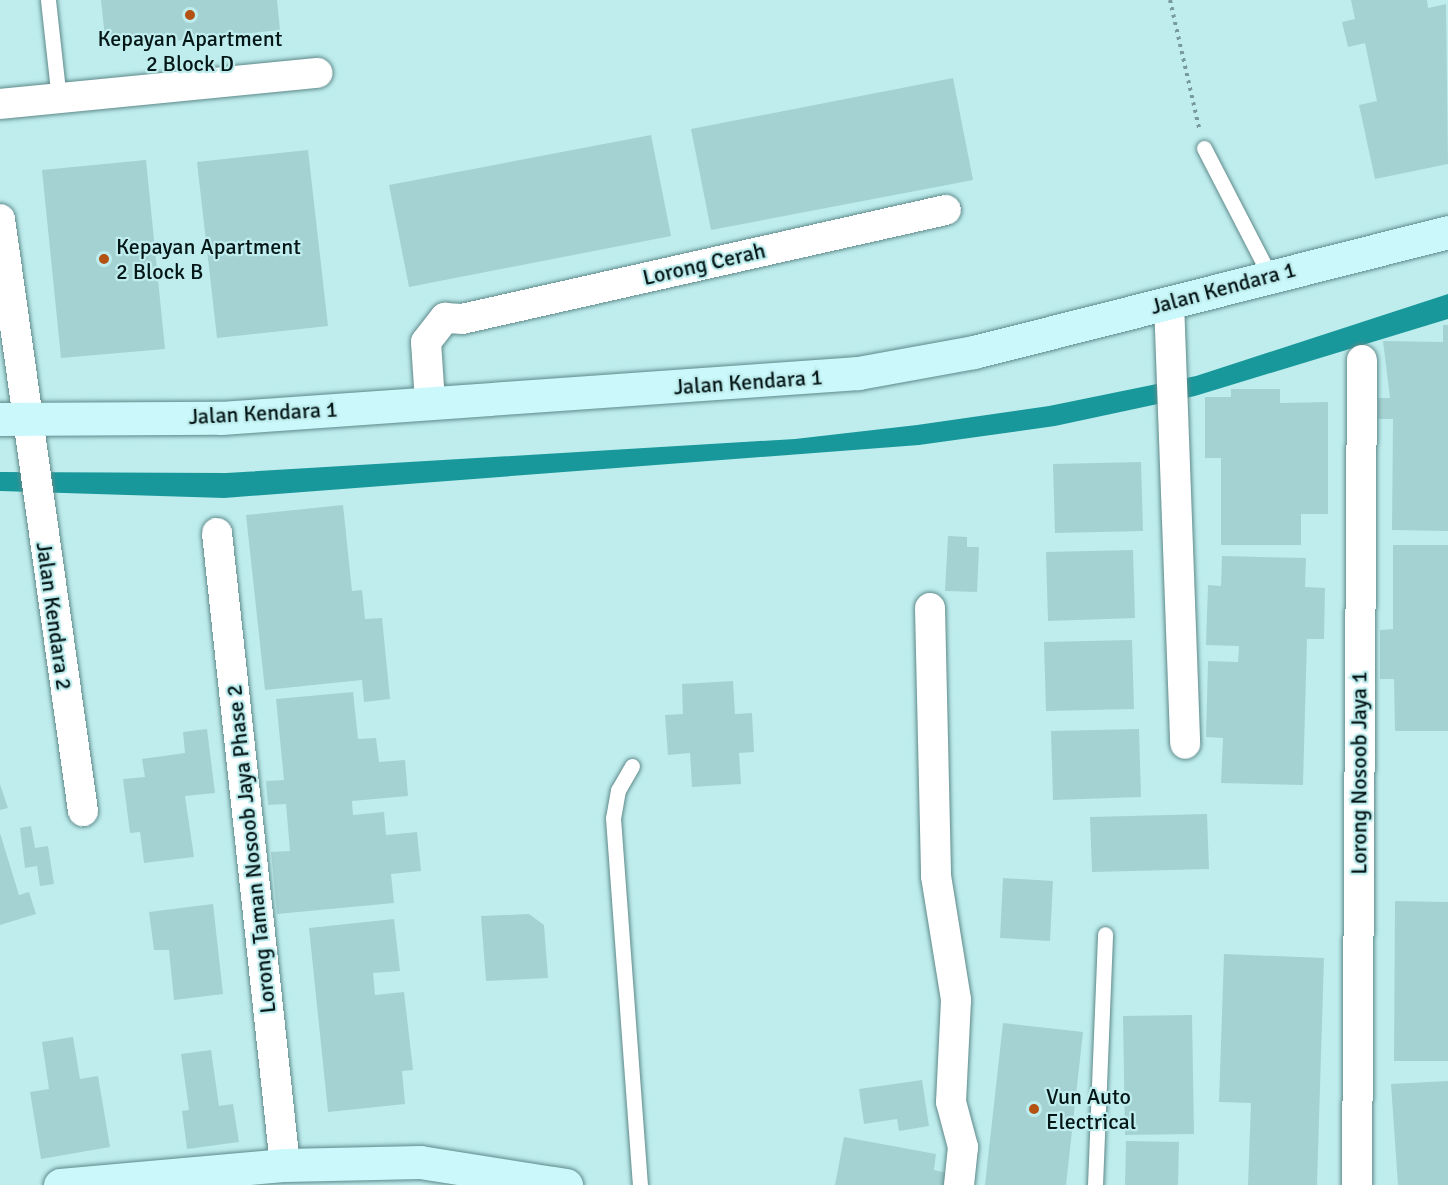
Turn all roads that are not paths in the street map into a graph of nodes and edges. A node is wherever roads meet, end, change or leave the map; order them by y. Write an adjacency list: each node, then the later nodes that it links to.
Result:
1 (48, 0): 3 (lane)
2 (317, 73): 3 (street)
3 (59, 99): 4 (street)
4 (0, 104)
5 (1204, 148): 10 (lane)
6 (946, 210): 13 (street, Lorong Cerah)
7 (0, 219): 9 (street, Jalan Kendara 2)
8 (1448, 232): 10 (street, Jalan Kendara 1)
9 (2, 256): 14 (street, Jalan Kendara 2)
10 (1269, 274): 11 (street, Jalan Kendara 1)
11 (1169, 302): 13 (street, Jalan Kendara 1); 17 (street)
12 (1362, 360): 27 (street, Lorong Nosoob Jaya 1)
13 (439, 401): 14 (street, Jalan Kendara 1)
14 (16, 419): 19 (street, Jalan Kendara 2)
15 (217, 533): 21 (street, Lorong Taman Nosoob Jaya Phase 2)
16 (930, 608): 25 (street)
17 (1185, 744)
18 (632, 766): 24 (lane)
19 (83, 811)
20 (1105, 934): 26 (lane)
21 (299, 1171): 22 (street); 23 (street)
22 (60, 1185)
23 (566, 1185)
24 (640, 1185)
25 (959, 1185)
26 (1095, 1185)
27 (1356, 1185)

